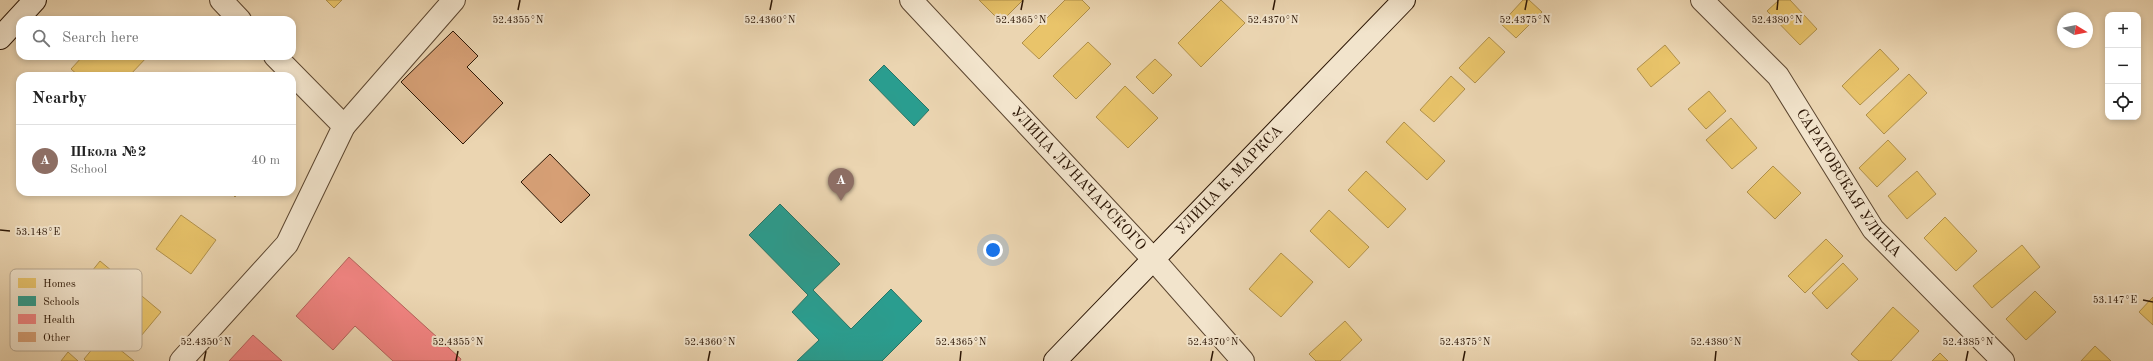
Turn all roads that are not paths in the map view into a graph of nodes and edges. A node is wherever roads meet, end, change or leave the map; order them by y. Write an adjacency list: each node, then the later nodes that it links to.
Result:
1 (35, 0): 7 (street)
2 (220, 0): 8 (street)
3 (454, 0): 14 (street)
4 (911, 0): 15 (street, УЛИЦА ЛУНАЧАРСКОГО)
5 (1404, 0): 15 (street, УЛИЦА К. МАРКСА)
6 (1702, 0): 19 (street, САРАТОВСКАЯ УЛИЦА)
7 (20, 16)
8 (236, 16)
9 (16, 21): 10 (street)
10 (0, 38)
11 (279, 60): 12 (street)
12 (291, 72)
13 (296, 77): 14 (street)
14 (344, 126): 16 (street)
15 (1154, 260): 17 (street, УЛИЦА К. МАРКСА); 18 (street, УЛИЦА ЛУНАЧАРСКОГО)
16 (181, 361)
17 (1055, 361)
18 (1243, 361)
19 (2003, 361)

